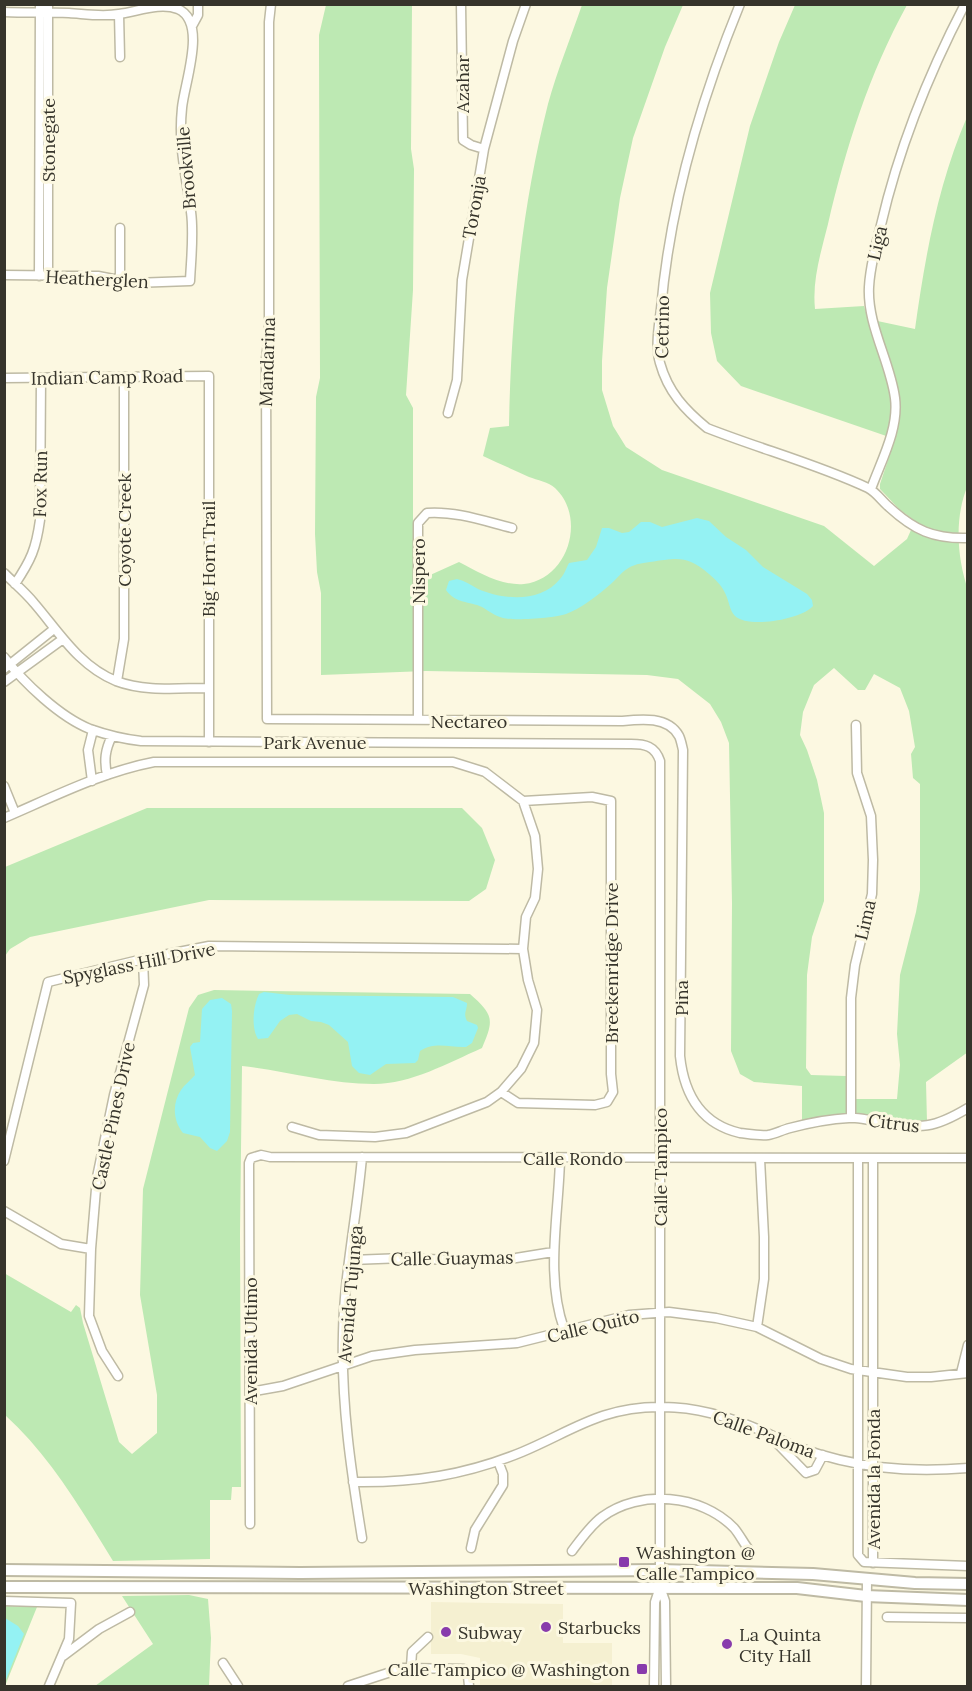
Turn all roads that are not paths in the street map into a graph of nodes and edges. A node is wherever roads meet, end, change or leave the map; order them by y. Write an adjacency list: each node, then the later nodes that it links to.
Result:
1 (198, 4): 11 (street, Brookville)
2 (271, 4): 36 (street, Mandarina)
3 (461, 4): 13 (street, Azahar)
4 (526, 4): 13 (street, Toronja)
5 (740, 4): 24 (street, Cetrino)
6 (965, 4): 24 (street, Liga)
7 (178, 7): 10 (street); 11 (street)
8 (44, 9): 9 (street); 10 (street); 16 (street, Stonegate)
9 (4, 12)
10 (119, 14): 12 (street)
11 (191, 23): 18 (street, Brookville)
12 (120, 57)
13 (484, 149): 23 (street, Toronja)
14 (120, 228): 17 (street)
15 (4, 275): 16 (street, Heatherglen)
16 (44, 276): 17 (street, Heatherglen)
17 (120, 280): 18 (street, Heatherglen)
18 (190, 281)
19 (209, 376): 20 (street, Indian Camp Road); 35 (street, Big Horn Trail)
20 (124, 377): 22 (street, Indian Camp Road); 33 (street, Coyote Creek)
21 (4, 378): 22 (street, Indian Camp Road)
22 (41, 378): 28 (street, Fox Run)
23 (448, 413)
24 (871, 489): 26 (street, Cetrino)
25 (512, 528): 37 (street, Nispero)
26 (968, 538)
27 (4, 573): 28 (street)
28 (15, 584): 29 (street)
29 (54, 629): 30 (street); 31 (street)
30 (63, 639): 32 (street); 33 (street)
31 (6, 664): 32 (street, Park Avenue)
32 (17, 672): 34 (street); 40 (street, Park Avenue)
33 (117, 681): 35 (street)
34 (4, 682)
35 (208, 688): 42 (street, Big Horn Trail)
36 (267, 719): 37 (street, Nectareo)
37 (418, 720): 39 (street, Nectareo)
38 (856, 725): 54 (street, Lima)
39 (669, 726): 54 (street, Pina)
40 (93, 730): 41 (street, Park Avenue); 45 (street)
41 (112, 736): 42 (street, Park Avenue); 44 (street)
42 (209, 742): 43 (street, Park Avenue)
43 (654, 750): 59 (street, Calle Tampico)
44 (107, 775): 45 (street); 47 (street)
45 (92, 781): 48 (street)
46 (4, 786): 48 (street)
47 (523, 801): 50 (street); 52 (street, Breckenridge Drive)
48 (15, 813): 49 (street)
49 (4, 818)
50 (523, 949): 51 (street, Spyglass Hill Drive); 52 (street)
51 (143, 959): 64 (street, Spyglass Hill Drive); 66 (street, Castle Pines Drive)
52 (501, 1092): 55 (street)
53 (968, 1108): 54 (street, Citrus)
54 (851, 1118)
55 (292, 1127)
56 (362, 1157): 57 (street, Calle Rondo); 58 (street, Calle Rondo); 68 (street, Avenida Tujunga)
57 (251, 1158): 78 (street, Avenida Ultimo)
58 (560, 1158): 59 (street, Calle Rondo); 67 (street)
59 (660, 1158): 61 (street, Calle Rondo); 69 (street, Calle Tampico)
60 (968, 1158): 63 (street, Calle Rondo)
61 (760, 1159): 62 (street, Calle Rondo); 70 (street)
62 (858, 1159): 63 (street, Calle Rondo); 74 (street, Avenida la Fonda)
63 (873, 1159): 75 (street, Avenida la Fonda)
64 (4, 1161)
65 (4, 1211): 66 (street)
66 (92, 1249): 77 (street, Castle Pines Drive)
67 (553, 1252): 68 (street, Calle Guaymas); 71 (street)
68 (351, 1260): 73 (street, Avenida Tujunga)
69 (659, 1313): 70 (street, Calle Quito); 71 (street, Calle Quito); 79 (street, Calle Tampico)
70 (757, 1327): 74 (street, Calle Quito)
71 (564, 1329): 73 (street, Calle Quito)
72 (968, 1345): 76 (street)
73 (342, 1366): 78 (street, Calle Quito); 86 (street, Avenida Tujunga)
74 (858, 1370): 75 (street, Calle Quito); 83 (street, Avenida la Fonda)
75 (873, 1372): 76 (street, Calle Quito); 84 (street, Avenida la Fonda)
76 (964, 1373)
77 (118, 1376)
78 (250, 1392): 88 (street, Avenida Ultimo)
79 (660, 1406): 80 (street, Calle Paloma); 82 (street, Calle Paloma); 87 (street, Calle Tampico)
80 (768, 1433): 81 (street, Calle Paloma); 81 (street)
81 (823, 1455): 83 (street, Calle Paloma)
82 (498, 1461): 86 (street, Calle Paloma); 90 (street)
83 (859, 1465): 84 (street, Calle Paloma); 93 (street, Avenida la Fonda)
84 (873, 1467): 85 (street, Calle Paloma); 93 (street, Avenida la Fonda)
85 (968, 1468)
86 (353, 1482): 89 (street, Avenida Tujunga)
87 (660, 1500): 91 (street); 92 (street); 96 (street, Calle Tampico)
88 (250, 1524)
89 (362, 1538)
90 (471, 1548)
91 (572, 1551)
92 (750, 1551)
93 (873, 1563): 94 (street)
94 (968, 1566)
95 (4, 1570): 96 (main road, Washington Street)
96 (660, 1570): 97 (main road, Washington Street); 100 (street, Calle Tampico)
97 (867, 1580): 98 (main road, Washington Street); 101 (street)
98 (968, 1584)
99 (4, 1587): 100 (main road, Washington Street)
100 (660, 1587): 101 (main road, Washington Street); 115 (street, Calle Tampico); 116 (street, Calle Tampico)
101 (866, 1596): 102 (main road, Washington Street); 117 (street)
102 (968, 1600)
103 (4, 1601): 108 (street)
104 (130, 1612): 108 (street)
105 (887, 1617): 106 (street)
106 (968, 1618)
107 (428, 1637): 110 (street)
108 (62, 1656): 111 (street)
109 (223, 1663): 112 (street)
110 (411, 1668): 113 (street); 114 (street)
111 (49, 1686)
112 (238, 1686)
113 (348, 1686)
114 (469, 1686)
115 (654, 1686)
116 (666, 1686)
117 (866, 1686)

